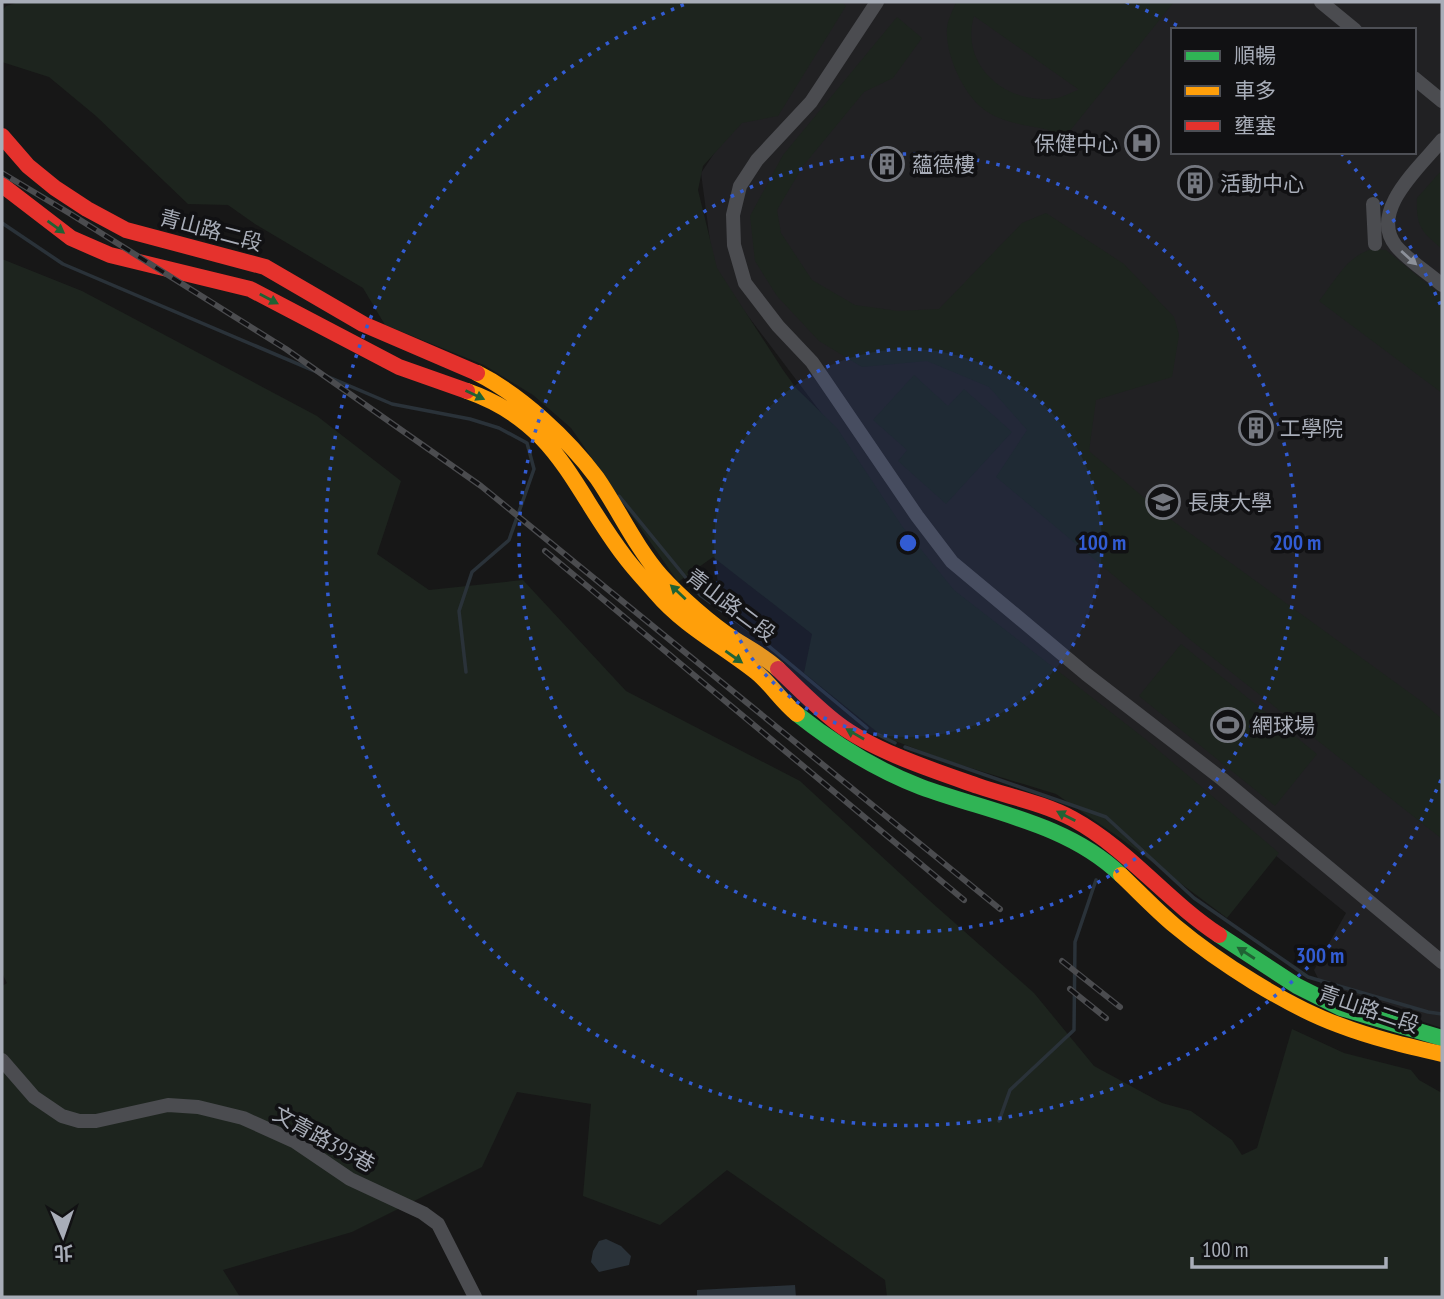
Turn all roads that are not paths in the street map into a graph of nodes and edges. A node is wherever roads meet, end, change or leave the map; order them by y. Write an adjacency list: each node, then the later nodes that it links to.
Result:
1 (877, 2): 12 (street)
2 (1321, 2): 3 (street)
3 (1354, 28)
4 (1416, 80): 5 (street)
5 (1442, 101)
6 (2, 136): 13 (street, 青山路二段, one-way to 6)
7 (1442, 140): 11 (street, one-way to 11)
8 (2, 185): 14 (street, 青山路二段, one-way to 14)
9 (1373, 204): 10 (street)
10 (1374, 244)
11 (1442, 285)
12 (1442, 962)
13 (1442, 1038)
14 (1442, 1054)
15 (2, 1060): 16 (street, 文青路395巷)
16 (475, 1297)

